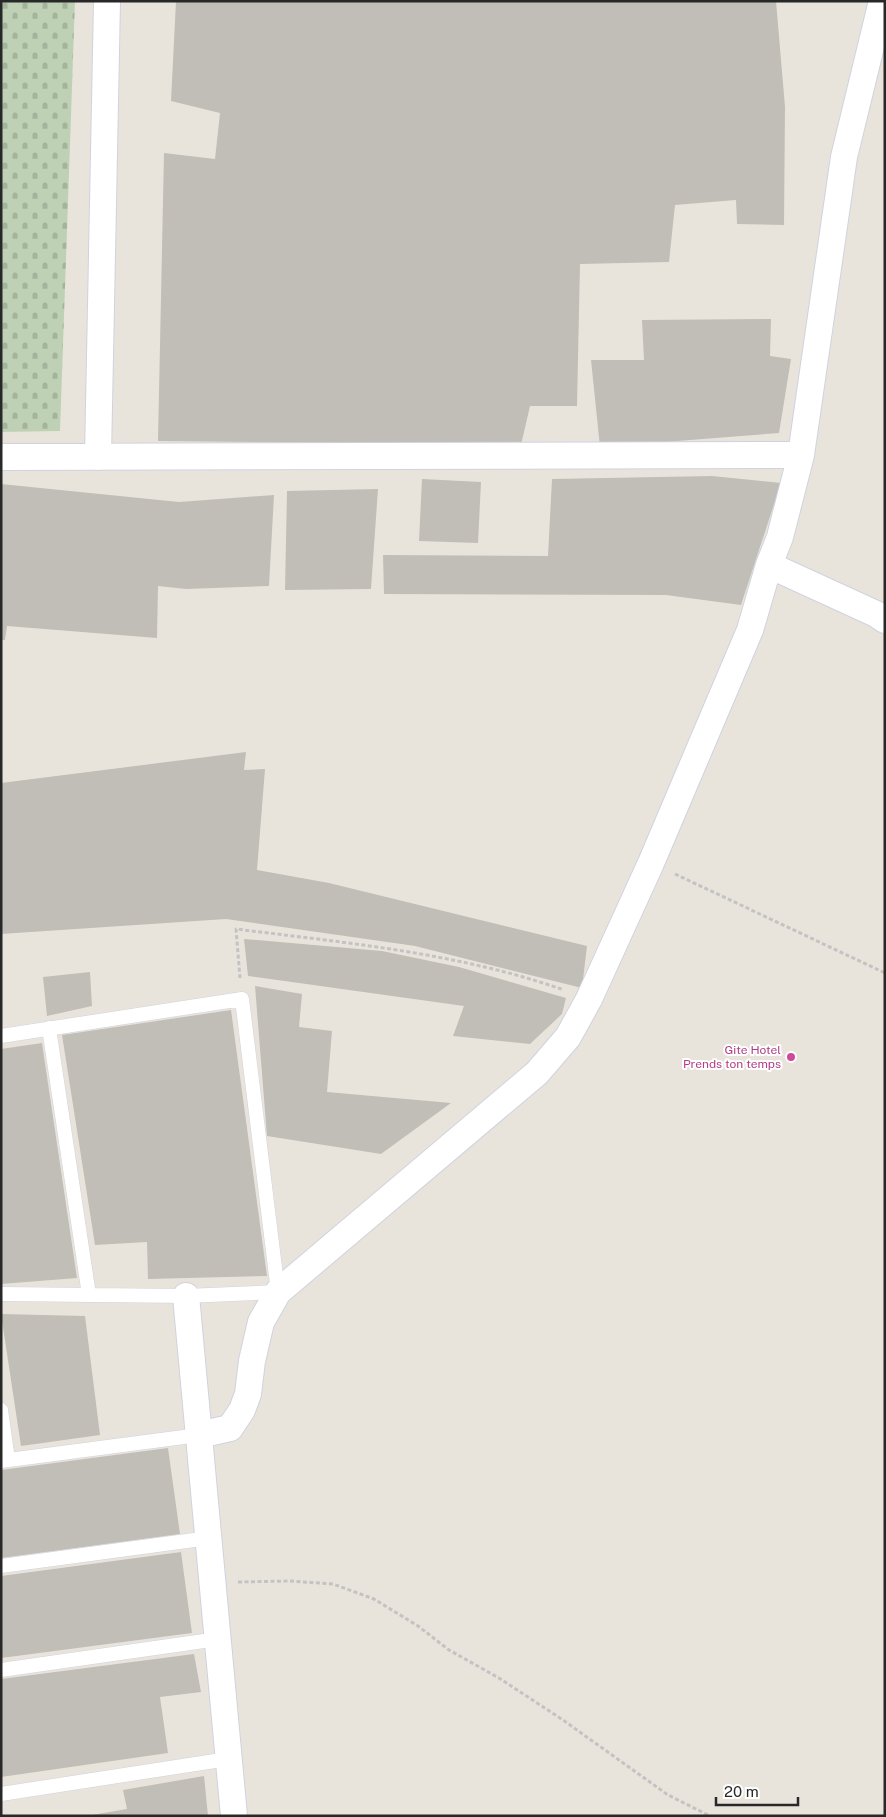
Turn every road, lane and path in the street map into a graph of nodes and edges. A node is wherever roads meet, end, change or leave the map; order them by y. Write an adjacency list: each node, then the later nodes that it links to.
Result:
1 (106, 1): 5 (street)
2 (882, 1): 3 (street)
3 (801, 455): 5 (street); 6 (street)
4 (1, 457): 5 (street)
5 (98, 457)
6 (769, 565): 7 (street); 8 (street)
7 (885, 620)
8 (651, 863): 9 (path); 11 (street)
9 (885, 973)
10 (242, 999): 11 (path); 12 (lane); 14 (lane)
11 (589, 999): 14 (street)
12 (49, 1028): 13 (lane); 16 (lane)
13 (1, 1036)
14 (278, 1292): 17 (lane); 19 (street)
15 (1, 1294): 16 (lane)
16 (89, 1295): 17 (lane)
17 (186, 1296): 19 (street)
18 (1, 1410): 20 (lane)
19 (199, 1434): 20 (lane); 21 (street)
20 (5, 1460)
21 (209, 1538): 22 (lane); 23 (street)
22 (1, 1566)
23 (212, 1583): 24 (street); 29 (path)
24 (218, 1640): 25 (lane); 26 (street)
25 (1, 1670)
26 (228, 1759): 27 (lane); 28 (street)
27 (1, 1794)
28 (234, 1816)
29 (710, 1816)

